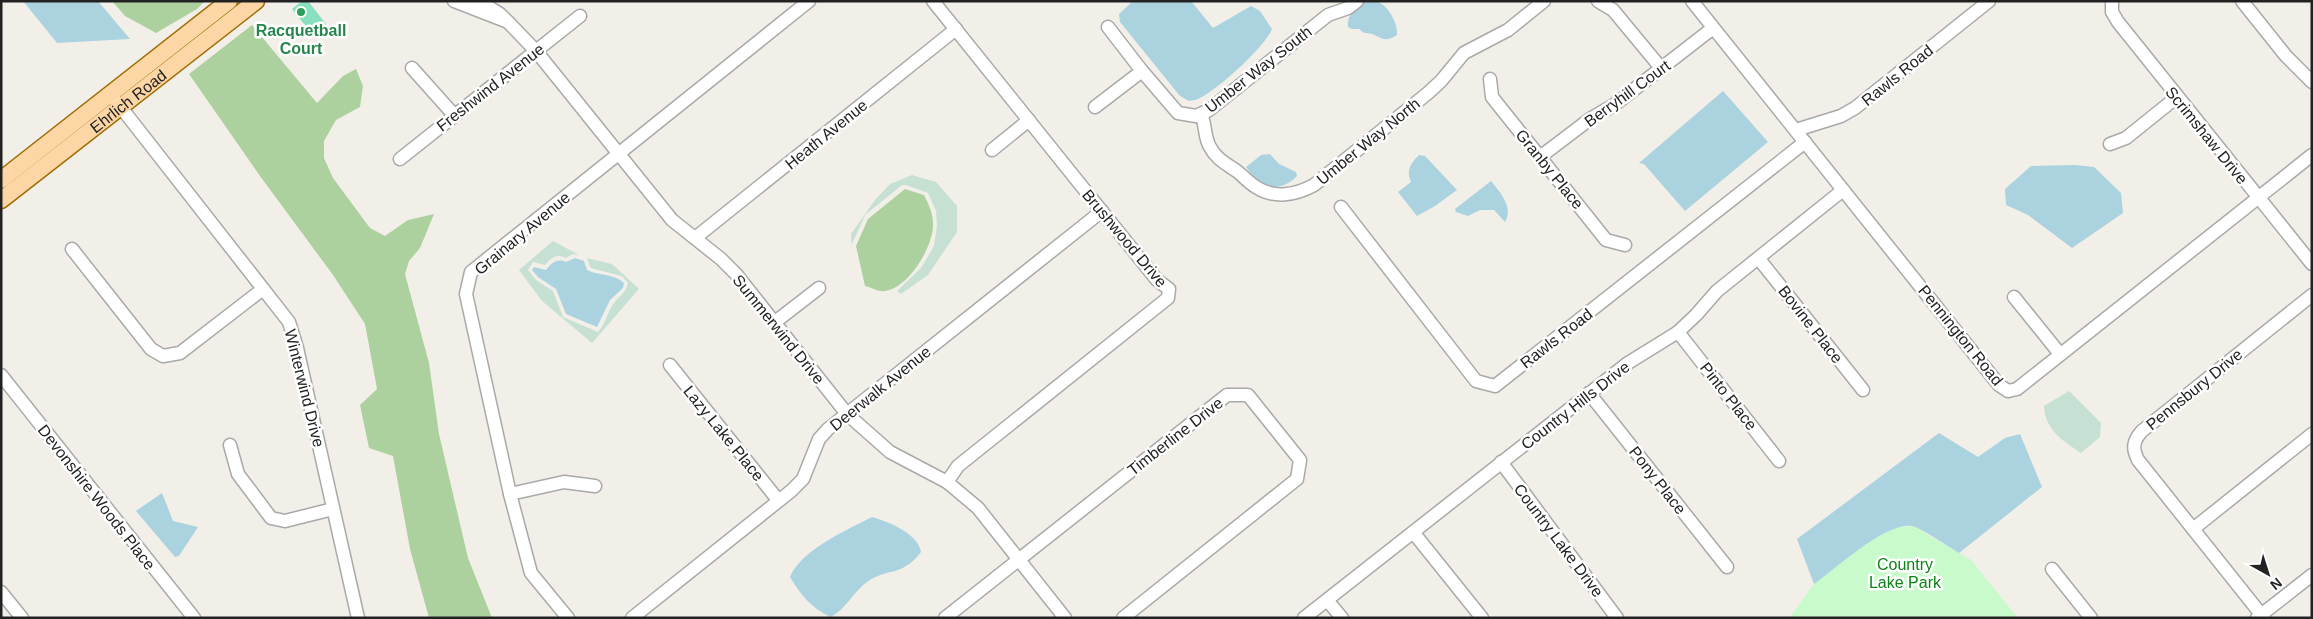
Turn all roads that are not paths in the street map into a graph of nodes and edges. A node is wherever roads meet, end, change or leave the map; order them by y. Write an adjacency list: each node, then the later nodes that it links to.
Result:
1 (229, 1): 26 (main road, Ehrlich Road)
2 (256, 1): 26 (main road, Ehrlich Road)
3 (454, 1): 15 (street, Summerwind Drive)
4 (479, 1): 15 (street, Summerwind Drive)
5 (809, 1): 35 (street, Grainary Avenue)
6 (933, 1): 18 (street, Brushwood Drive)
7 (1357, 1): 28 (street, Umber Way South)
8 (1544, 1): 28 (street, Umber Way North)
9 (1598, 1): 21 (street)
10 (1692, 1): 17 (street, Pennington Road)
11 (1989, 1): 31 (street, Rawls Road)
12 (2112, 1): 25 (street, Scrimshaw Drive)
13 (2242, 1): 24 (street)
14 (580, 16): 19 (street, Freshwind Avenue)
15 (508, 22): 19 (street, Summerwind Drive)
16 (1108, 27): 22 (street, Umber Way South)
17 (1713, 28): 21 (street, Berryhill Court); 31 (street, Pennington Road)
18 (956, 29): 30 (street, Brushwood Drive); 45 (street, Heath Avenue)
19 (536, 51): 29 (street, Freshwind Avenue); 35 (street, Summerwind Drive)
20 (412, 68): 29 (street)
21 (1661, 68): 37 (street, Berryhill Court)
22 (1142, 71): 27 (street); 28 (street, Umber Way South)
23 (1490, 79): 37 (street, Granby Place)
24 (2312, 82)
25 (2177, 97): 33 (street); 41 (street, Scrimshaw Drive)
26 (116, 101): 39 (main road, Ehrlich Road); 42 (main road, Ehrlich Road); 51 (street, Winterwind Drive)
27 (1095, 107)
28 (1202, 114)
29 (454, 115): 38 (street, Freshwind Avenue)
30 (1029, 120): 34 (street); 44 (street, Brushwood Drive)
31 (1796, 130): 32 (street, Pennington Road)
32 (1805, 142): 40 (street, Pennington Road); 43 (street, Rawls Road)
33 (2110, 144)
34 (992, 150)
35 (619, 154): 45 (street, Summerwind Drive); 68 (street, Grainary Avenue)
36 (2312, 155): 41 (street, Pennington Road)
37 (1540, 157): 46 (street, Granby Place)
38 (400, 160)
39 (1, 180)
40 (1843, 190): 48 (street, Country Hills Drive); 56 (street, Pennington Road)
41 (2258, 197): 49 (street, Scrimshaw Drive); 56 (street, Pennington Road)
42 (1, 200)
43 (1341, 207)
44 (1102, 211): 61 (street, Deerwalk Avenue); 66 (street, Brushwood Drive)
45 (695, 238): 54 (street, Summerwind Drive)
46 (1626, 245)
47 (72, 249): 51 (street)
48 (1759, 258): 55 (street, Country Hills Drive); 59 (street, Bovine Place)
49 (2312, 264)
50 (819, 288): 54 (street)
51 (263, 289): 70 (street, Winterwind Drive)
52 (2312, 295): 71 (street, Pennsbury Drive)
53 (2014, 297): 56 (street)
54 (775, 322): 61 (street, Summerwind Drive)
55 (1678, 332): 60 (street, Country Hills Drive); 64 (street, Pinto Place)
56 (2060, 354)
57 (670, 365): 69 (street, Lazy Lake Place)
58 (1, 375): 81 (street, Devonshire Woods Place)
59 (1863, 390)
60 (1589, 393): 65 (street, Country Hills Drive); 74 (street, Pony Place)
61 (847, 414): 66 (street, Summerwind Drive); 69 (street, Deerwalk Avenue)
62 (2312, 434): 71 (street)
63 (230, 445): 70 (street)
64 (1779, 461)
65 (1501, 462): 72 (street, Country Hills Drive); 91 (street, Country Lake Drive)
66 (947, 482): 73 (street, Summerwind Drive)
67 (595, 486): 68 (street)
68 (510, 494): 83 (street, Grainary Avenue)
69 (778, 500): 84 (street, Deerwalk Avenue)
70 (334, 509): 82 (street, Winterwind Drive)
71 (2193, 529): 79 (street, Pennsbury Drive)
72 (1414, 532): 78 (street, Country Hills Drive); 90 (street)
73 (1019, 560): 85 (street, Timberline Drive); 86 (street, Summerwind Drive); 87 (street, Timberline Drive)
74 (1727, 567)
75 (2052, 569): 92 (street)
76 (2312, 575): 79 (street)
77 (1, 592): 80 (street)
78 (1327, 600): 88 (street, Country Hills Drive); 89 (street)
79 (2261, 617)
80 (22, 618)
81 (194, 618)
82 (358, 618)
83 (568, 618)
84 (632, 618)
85 (946, 618)
86 (1065, 618)
87 (1123, 618)
88 (1304, 618)
89 (1342, 618)
90 (1482, 618)
91 (1617, 618)
92 (2091, 618)

